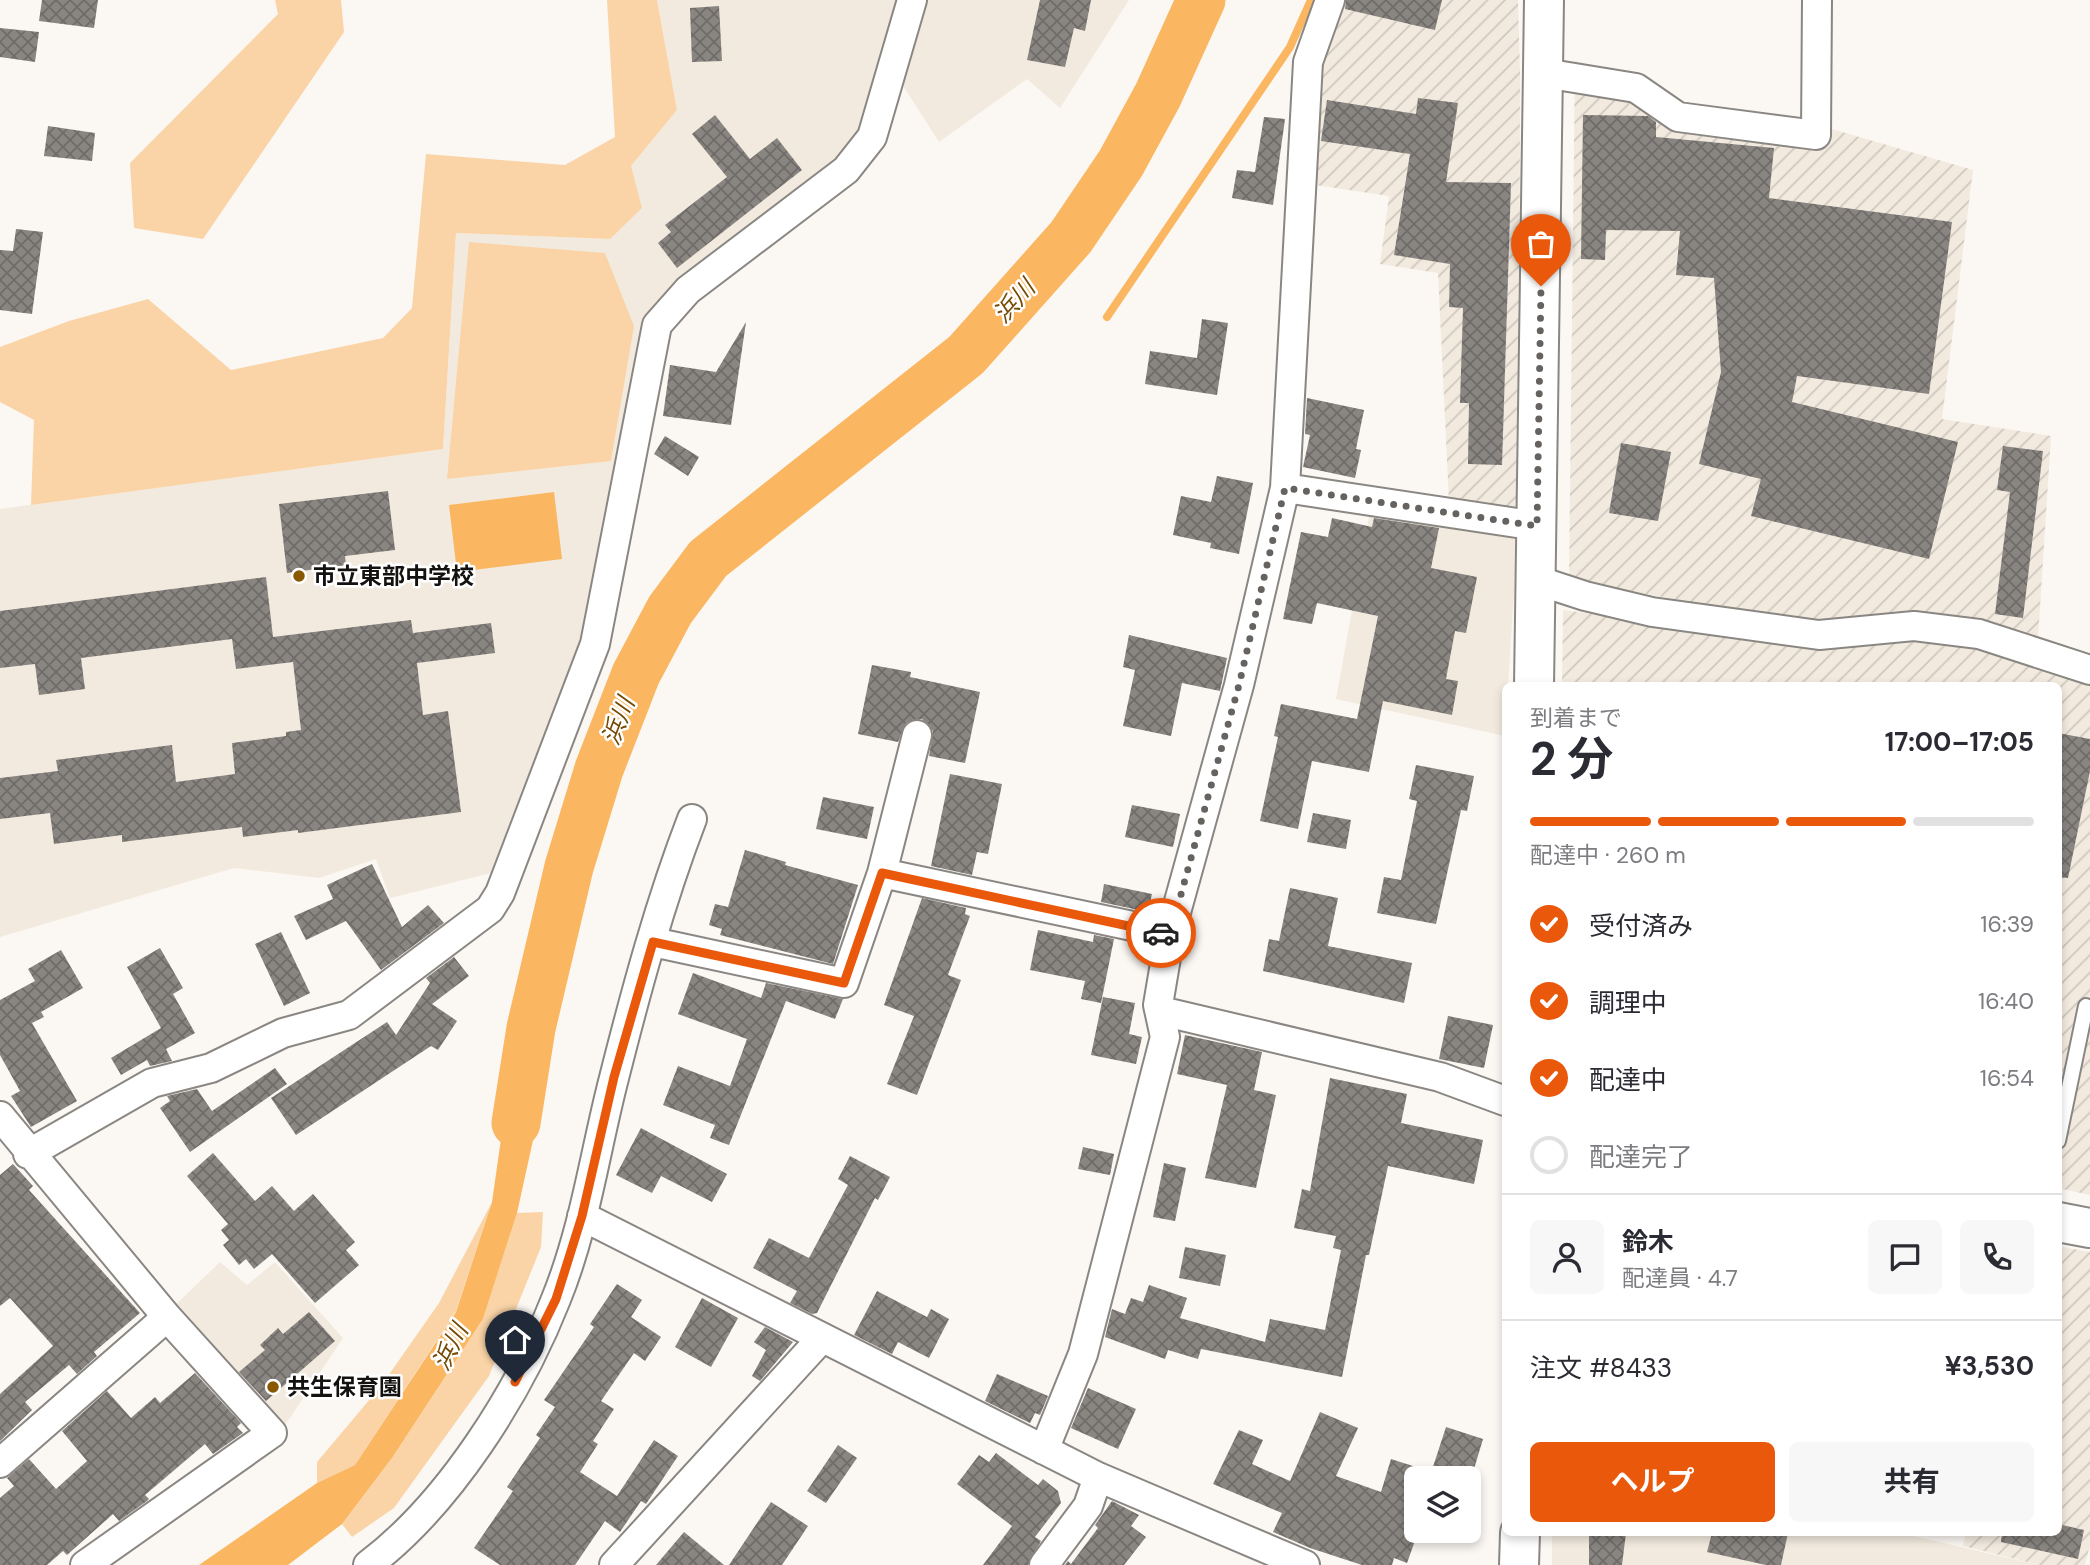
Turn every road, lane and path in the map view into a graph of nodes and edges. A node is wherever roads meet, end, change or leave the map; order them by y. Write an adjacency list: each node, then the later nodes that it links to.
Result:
1 (912, 0): 21 (street)
2 (1330, 0): 6 (street)
3 (1544, 0): 5 (main road)
4 (1817, 0): 5 (street)
5 (1544, 73): 7 (main road)
6 (1285, 488): 7 (street); 14 (street)
7 (1537, 526): 8 (main road)
8 (1536, 580): 9 (street); 10 (main road)
9 (2090, 670)
10 (1534, 682)
11 (917, 736): 13 (street)
12 (692, 819): 15 (street)
13 (882, 873): 14 (street); 15 (street)
14 (1170, 934): 17 (street)
15 (653, 942): 22 (street)
16 (2086, 1006): 20 (lane)
17 (1161, 1011): 18 (street); 27 (street)
18 (1502, 1100)
19 (0, 1116): 21 (street)
20 (2062, 1122)
21 (28, 1154): 25 (street)
22 (582, 1216): 26 (street); 31 (street)
23 (2062, 1223): 24 (main road)
24 (2090, 1228)
25 (167, 1317): 28 (street); 32 (street)
26 (821, 1339): 27 (street); 33 (street)
27 (1044, 1450): 29 (street)
28 (0, 1463)
29 (1098, 1477): 34 (street); 35 (street)
30 (1520, 1536): 36 (main road)
31 (374, 1564)
32 (85, 1565)
33 (614, 1565)
34 (1044, 1565)
35 (1305, 1565)
36 (1519, 1565)

